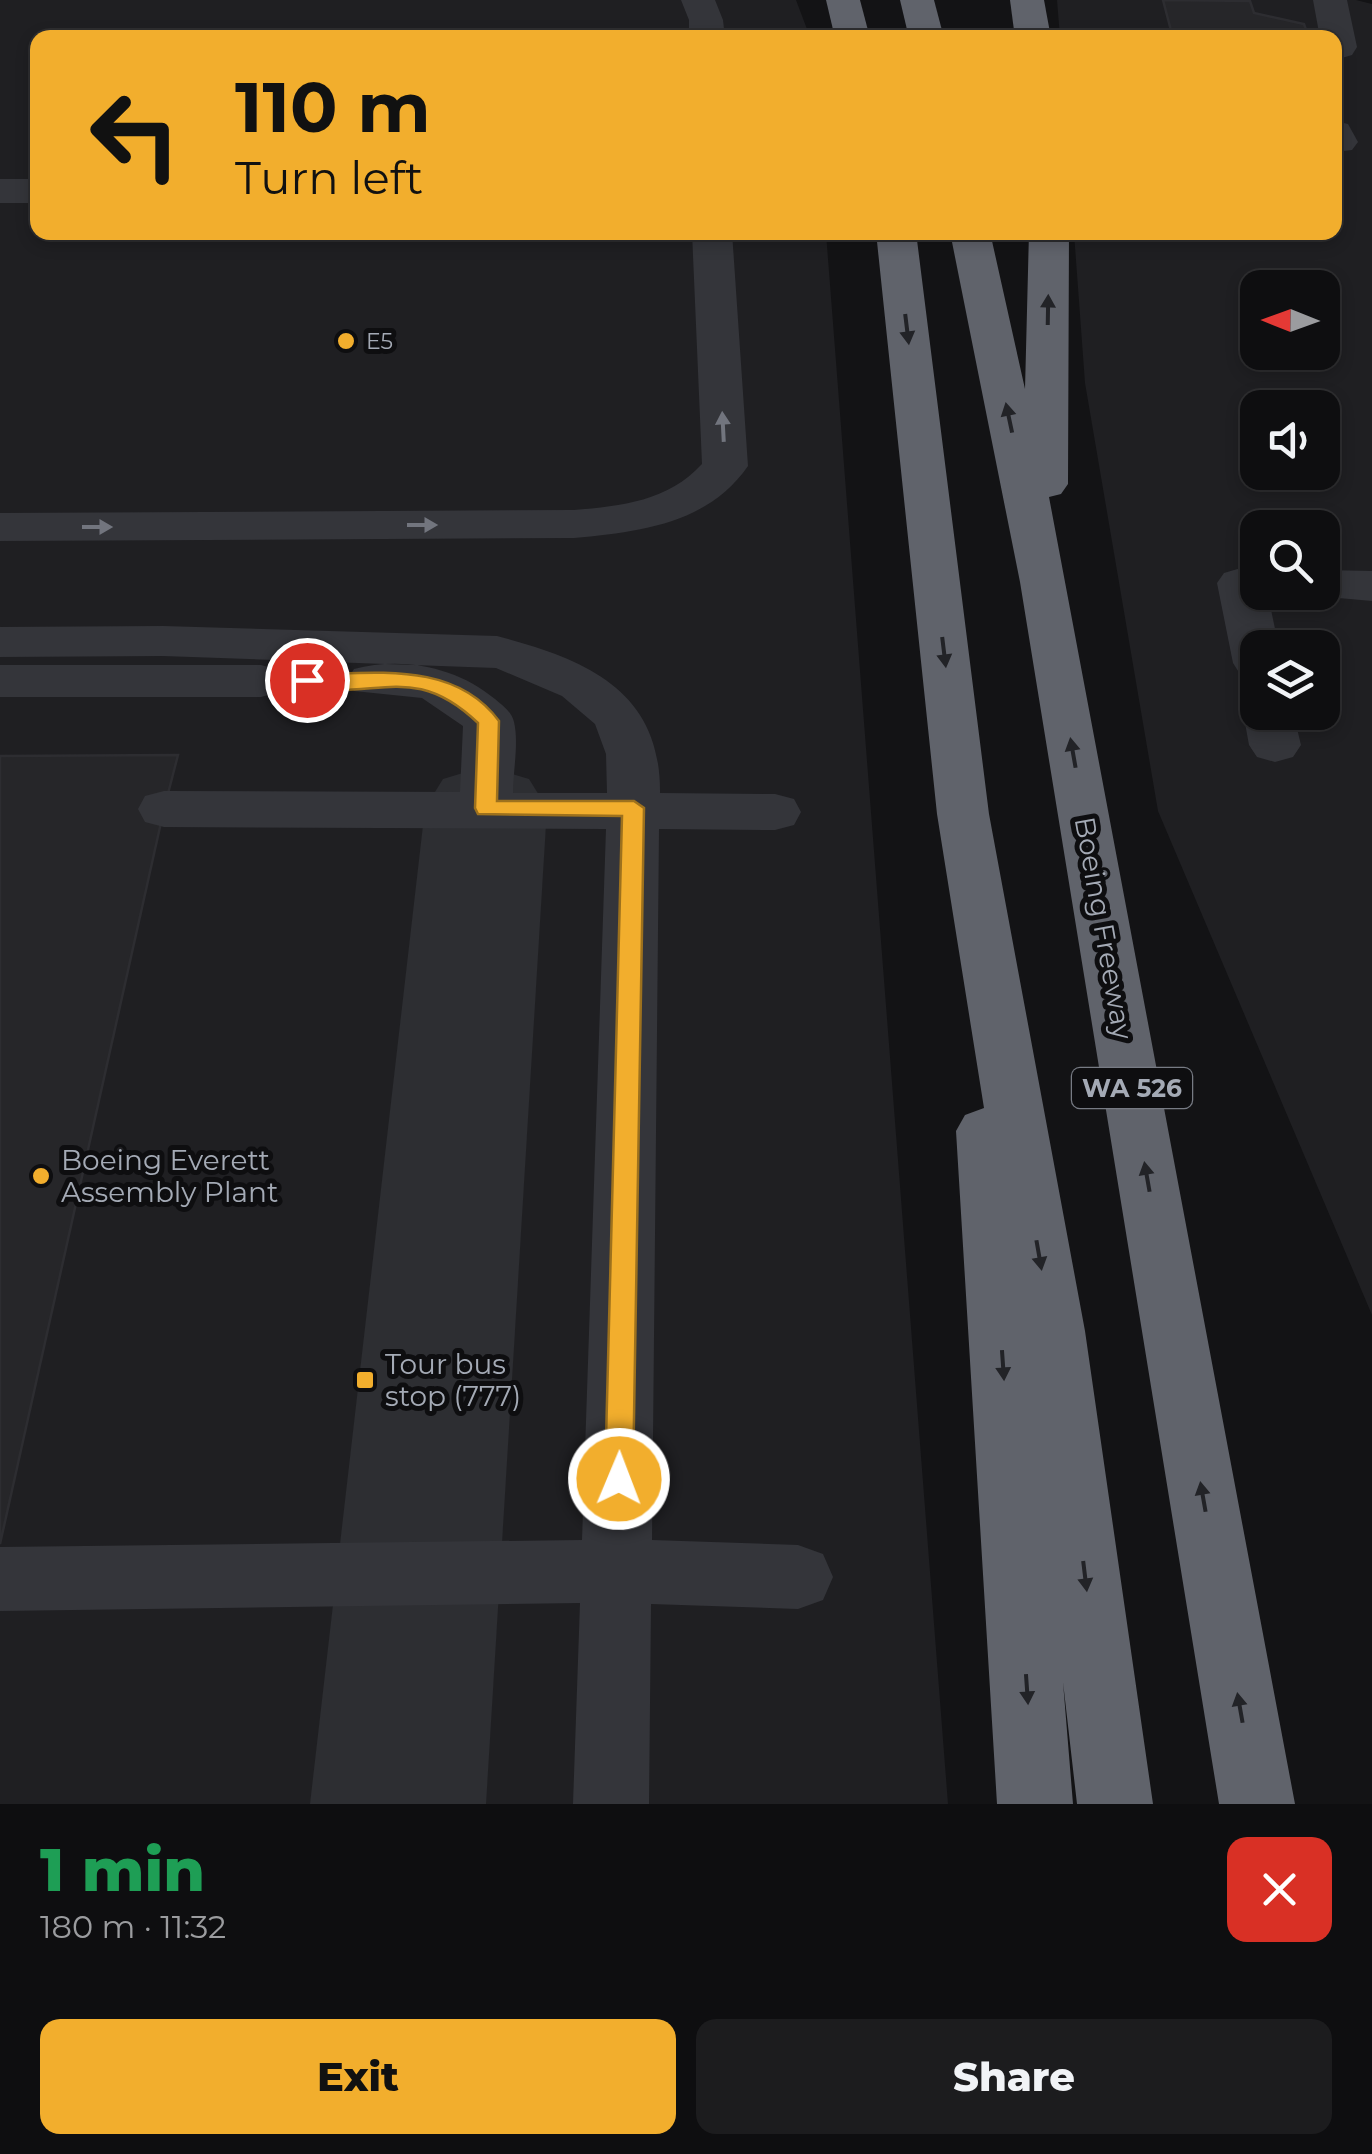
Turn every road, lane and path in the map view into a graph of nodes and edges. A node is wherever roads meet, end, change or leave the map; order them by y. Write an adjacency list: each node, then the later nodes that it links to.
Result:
1 (698, 0): 7 (lane)
2 (843, 0): 8 (highway)
3 (873, 0): 9 (highway)
4 (917, 0): 10 (highway)
5 (1027, 0): 11 (highway)
6 (1330, 0): 12 (lane)
7 (705, 30)
8 (851, 30)
9 (880, 30)
10 (925, 30)
11 (1031, 30)
12 (1336, 30)
13 (0, 191): 14 (lane)
14 (30, 191)
15 (712, 240): 21 (lane, one-way to 15)
16 (897, 240): 31 (highway, one-way to 31)
17 (972, 240): 22 (highway, Boeing Freeway / WA 526, one-way to 17)
18 (1049, 240): 22 (highway, one-way to 18)
19 (195, 487): 21 (lane)
20 (0, 527): 21 (lane, one-way to 21)
21 (172, 527)
22 (1044, 582): 38 (highway, Boeing Freeway / WA 526, one-way to 22)
23 (1340, 585): 24 (lane)
24 (1372, 586)
25 (0, 642): 28 (lane)
26 (0, 681): 27 (lane)
27 (486, 808): 28 (lane); 29 (lane)
28 (634, 808): 30 (lane); 32 (lane)
29 (164, 809)
30 (776, 812)
31 (963, 814): 36 (highway, one-way to 36); 37 (highway, one-way to 37)
32 (617, 1571): 33 (lane); 34 (lane); 35 (lane)
33 (798, 1577)
34 (0, 1579)
35 (612, 1804)
36 (1036, 1804)
37 (1115, 1804)
38 (1257, 1804)

